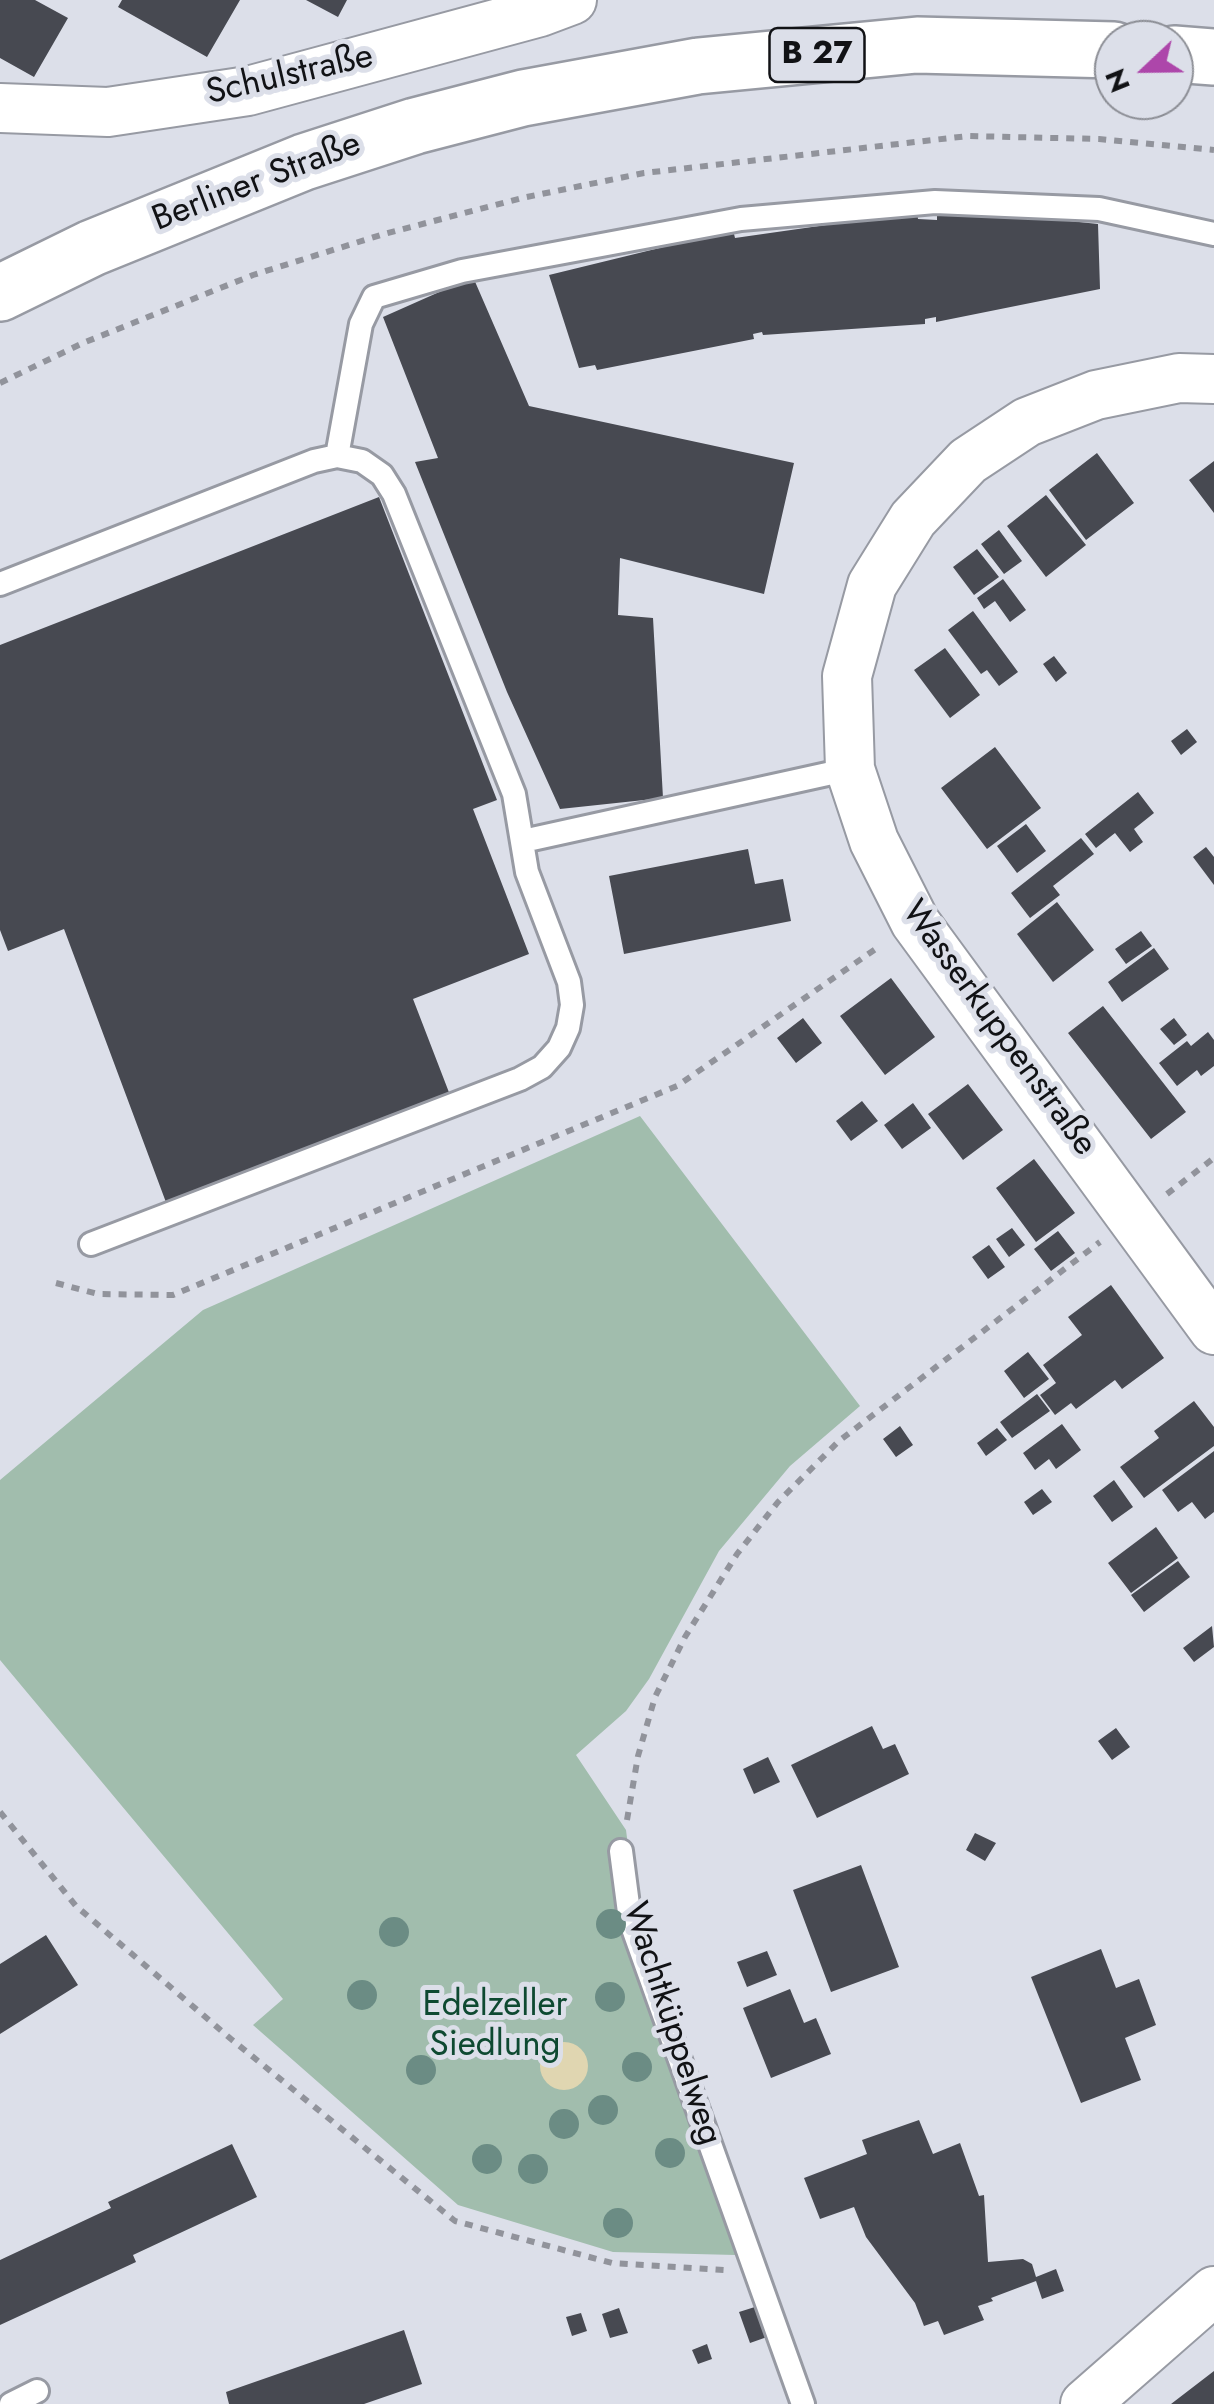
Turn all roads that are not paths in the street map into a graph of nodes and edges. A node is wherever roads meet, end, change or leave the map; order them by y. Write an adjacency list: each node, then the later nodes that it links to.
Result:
1 (572, 0): 3 (street, Schulstraße)
2 (1094, 49): 5 (highway, Berliner Straße / B 27)
3 (0, 108)
4 (1214, 234): 7 (lane)
5 (0, 293)
6 (1214, 379): 9 (street, Wasserkuppenstraße)
7 (338, 456): 8 (lane); 10 (lane)
8 (0, 584)
9 (850, 768): 10 (lane); 12 (street, Wasserkuppenstraße)
10 (522, 841): 11 (lane)
11 (91, 1244)
12 (1214, 1330)
13 (621, 1851): 17 (lane, Wachtküppelweg)
14 (1214, 2290): 18 (street)
15 (38, 2391): 16 (lane)
16 (11, 2404)
17 (803, 2404)
18 (1085, 2404)

